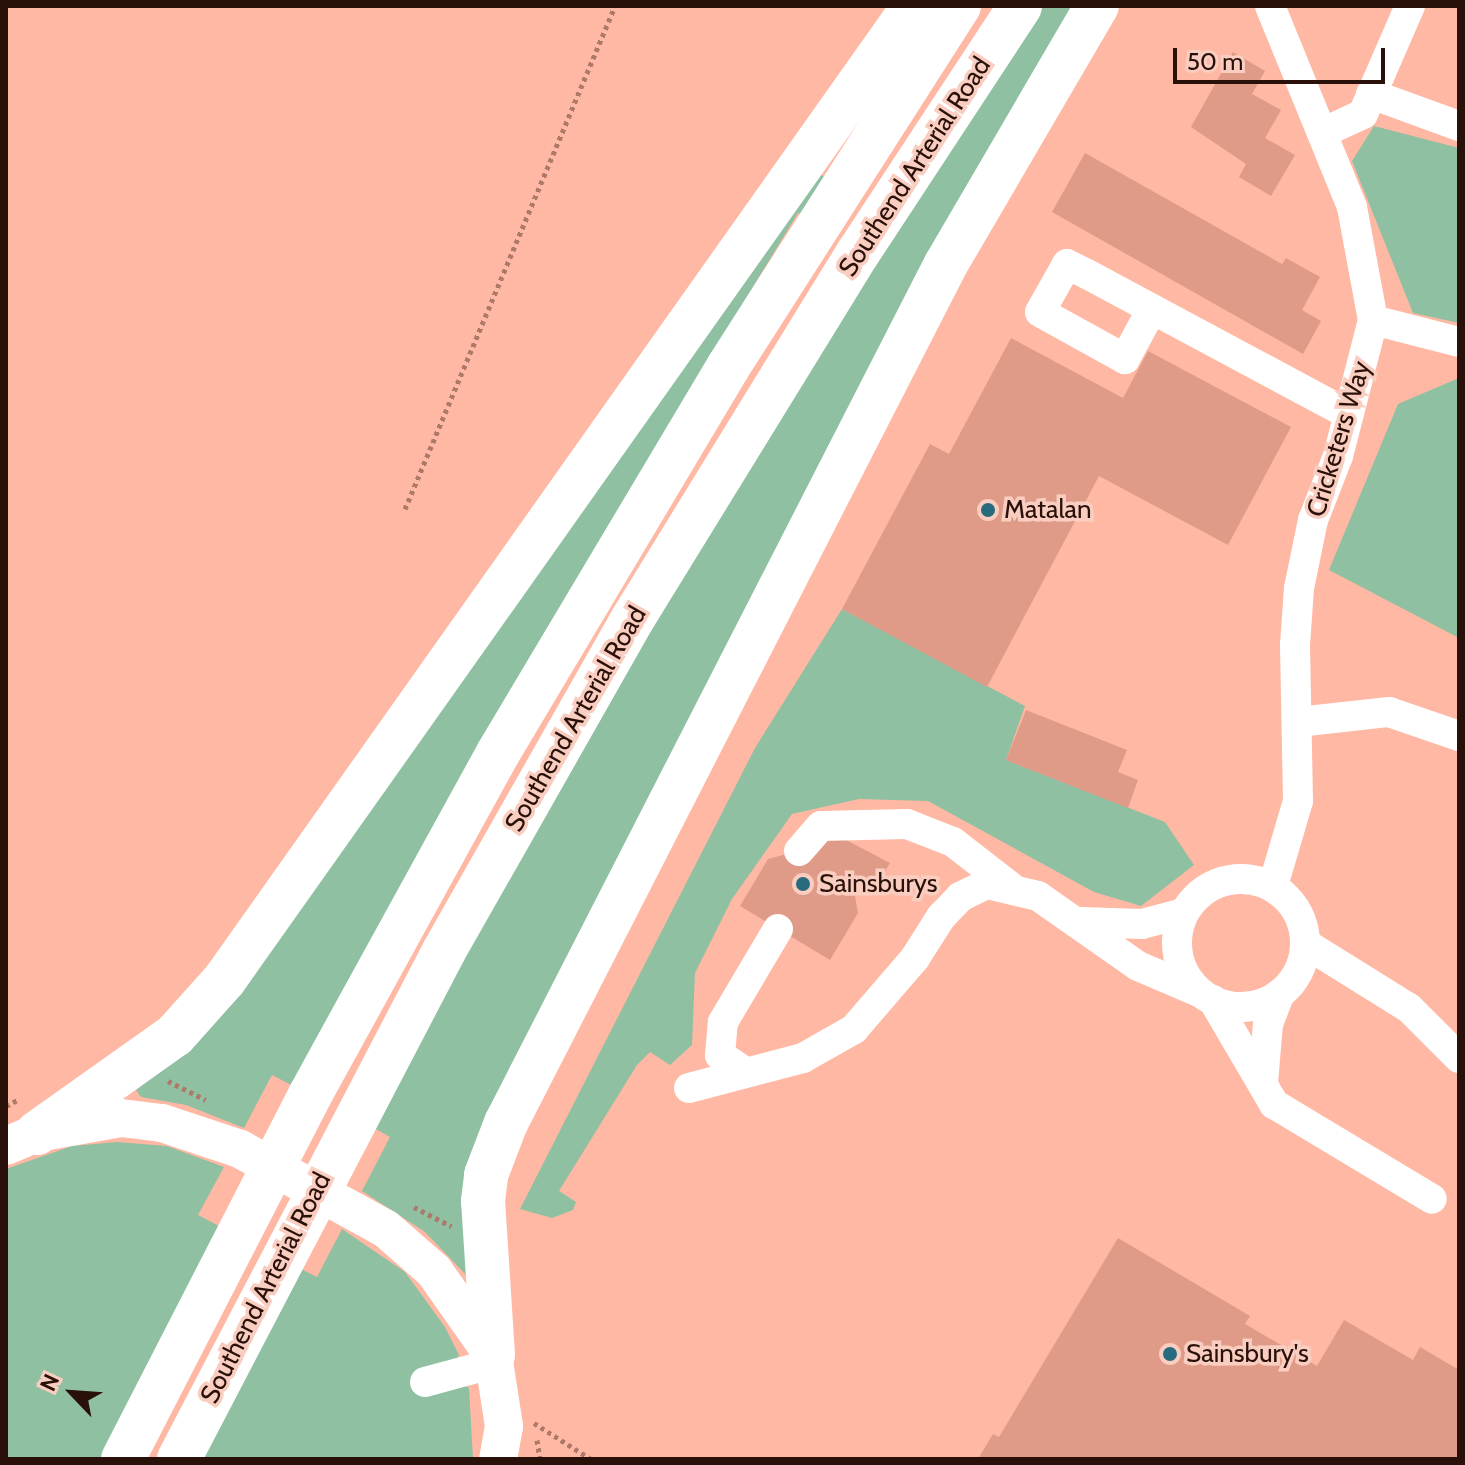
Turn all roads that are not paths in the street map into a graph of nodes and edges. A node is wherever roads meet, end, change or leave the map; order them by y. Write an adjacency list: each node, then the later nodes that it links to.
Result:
1 (914, 6): 29 (highway)
2 (959, 6): 34 (highway, Southend Arterial Road)
3 (1020, 6): 35 (highway, Southend Arterial Road)
4 (1097, 6): 31 (highway)
5 (1270, 6): 9 (street, Cricketers Way)
6 (1399, 11): 7 (street)
7 (1371, 94): 8 (street); 9 (street)
8 (1459, 126)
9 (1322, 133): 11 (street, Cricketers Way)
10 (1152, 309): 13 (street)
11 (1373, 320): 12 (street); 13 (street, Cricketers Way)
12 (1459, 342)
13 (1348, 414): 14 (street, Cricketers Way)
14 (1298, 722): 15 (street); 17 (street, Cricketers Way)
15 (1459, 736)
16 (799, 851): 18 (street)
17 (1273, 886): 19 (street); 22 (street)
18 (1011, 887): 20 (street); 26 (street)
19 (1184, 913): 20 (street); 24 (street)
20 (1080, 922): 24 (street)
21 (778, 929): 26 (street)
22 (1306, 944): 23 (street); 25 (street)
23 (1279, 995): 24 (street); 27 (street)
24 (1206, 996): 27 (street)
25 (1459, 1058)
26 (745, 1072): 28 (street)
27 (1263, 1083): 30 (street)
28 (689, 1088)
29 (21, 1140): 31 (main road)
30 (1432, 1199)
31 (494, 1359): 32 (street); 33 (main road)
32 (425, 1382)
33 (513, 1442)
34 (123, 1459)
35 (179, 1459)

